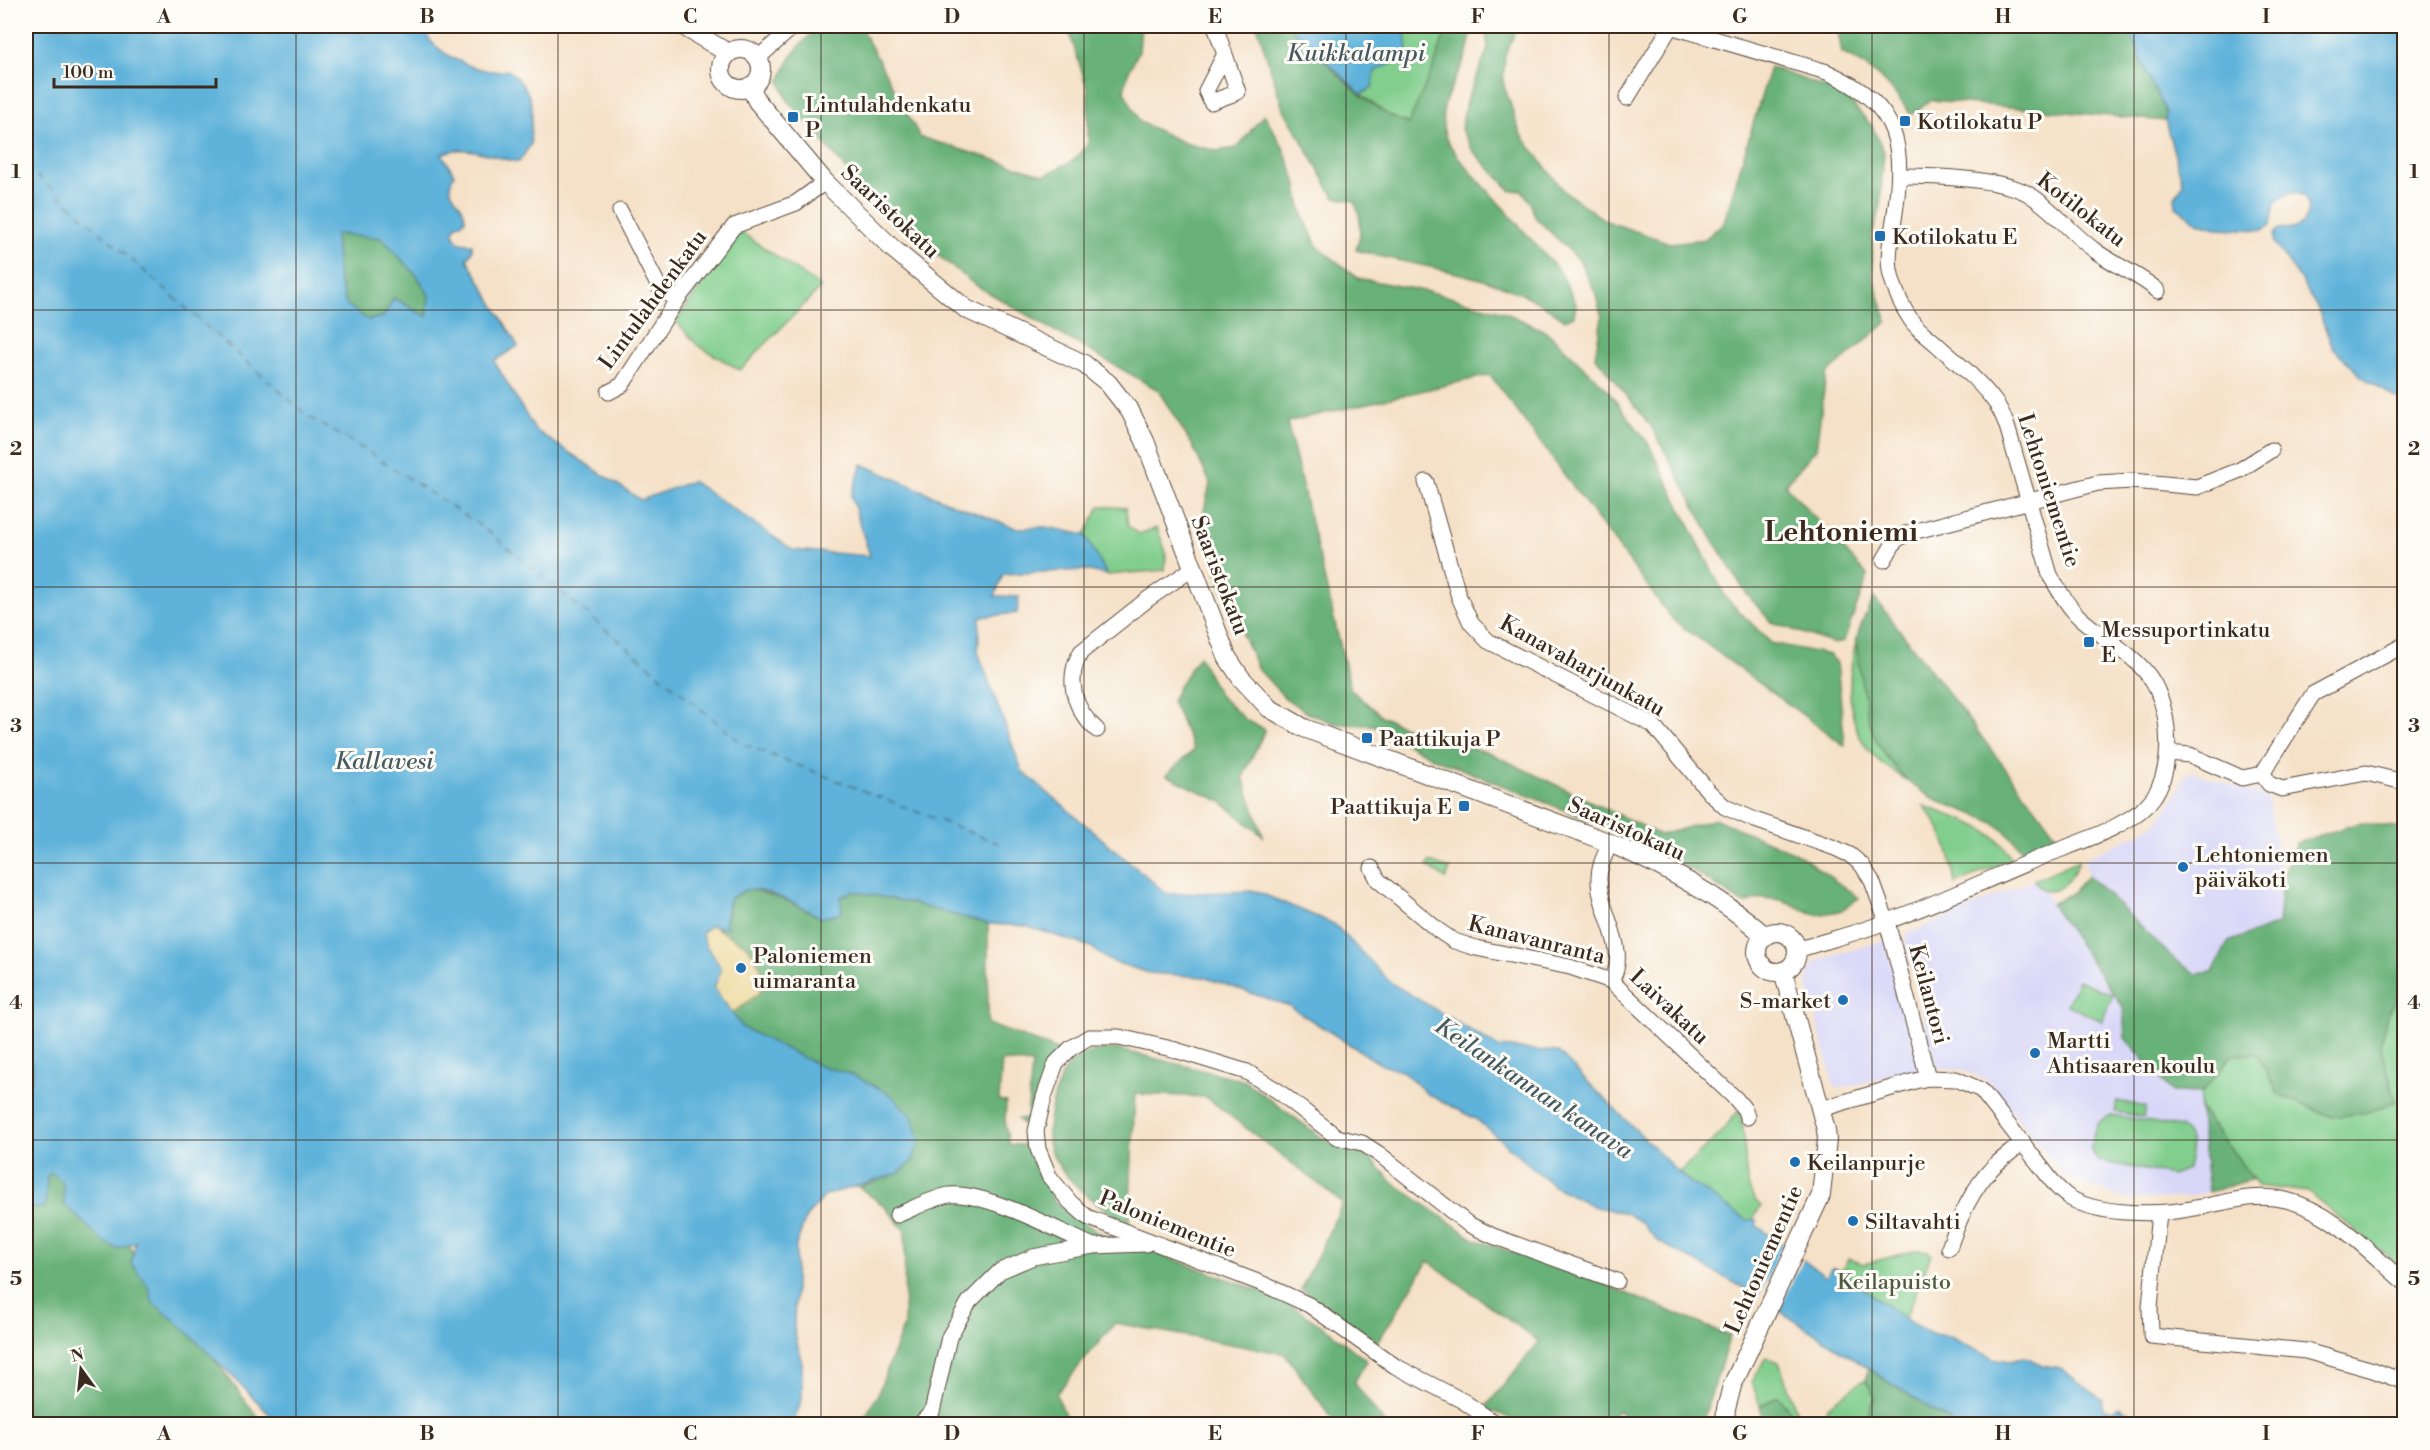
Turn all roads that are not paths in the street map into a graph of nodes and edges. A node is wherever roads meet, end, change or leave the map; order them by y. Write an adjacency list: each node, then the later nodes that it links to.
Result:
1 (683, 26): 5 (main road)
2 (794, 26): 7 (street)
3 (1215, 26): 6 (street)
4 (1670, 26): 9 (street); 10 (street, Lehtoniementie)
5 (728, 53): 7 (main road); 8 (main road)
6 (1225, 54)
7 (758, 58): 8 (main road)
8 (750, 86): 11 (main road, Saaristokatu)
9 (1627, 98)
10 (1900, 176): 13 (street, Kotilokatu); 18 (street, Lehtoniementie)
11 (825, 182): 14 (street, Lintulahdenkatu); 20 (main road, Saaristokatu)
12 (620, 211): 14 (street)
13 (2158, 291)
14 (677, 300): 15 (street, Lintulahdenkatu)
15 (609, 392)
16 (2271, 450): 18 (street)
17 (1426, 482): 28 (street, Kanavaharjunkatu)
18 (2030, 502): 19 (street); 23 (street, Lehtoniementie)
19 (1884, 560)
20 (1192, 569): 22 (street); 26 (main road, Saaristokatu)
21 (2404, 645): 24 (street)
22 (1097, 730)
23 (2168, 753): 24 (street); 28 (street, Lehtoniementie)
24 (2262, 774): 25 (street)
25 (2404, 782)
26 (1610, 843): 29 (main road, Saaristokatu); 32 (street, Laivakatu)
27 (1372, 868): 32 (street, Kanavanranta)
28 (1887, 922): 30 (street, Lehtoniementie); 33 (street, Keilantori)
29 (1765, 936): 30 (main road); 31 (main road)
30 (1797, 950): 31 (main road)
31 (1784, 971): 34 (main road, Lehtoniementie)
32 (1611, 981): 35 (street, Laivakatu)
33 (1928, 1078): 34 (street); 36 (street)
34 (1821, 1109): 47 (main road, Lehtoniementie)
35 (1747, 1117)
36 (2024, 1142): 37 (street); 41 (street)
37 (2159, 1213): 43 (street); 44 (street)
38 (897, 1215): 40 (street)
39 (1152, 1244): 40 (street); 42 (street, Paloniementie); 46 (street, Paloniementie)
40 (1093, 1246): 45 (street)
41 (1949, 1248)
42 (1617, 1281)
43 (2404, 1282)
44 (2402, 1373)
45 (920, 1425)
46 (1496, 1425)
47 (1725, 1425)

